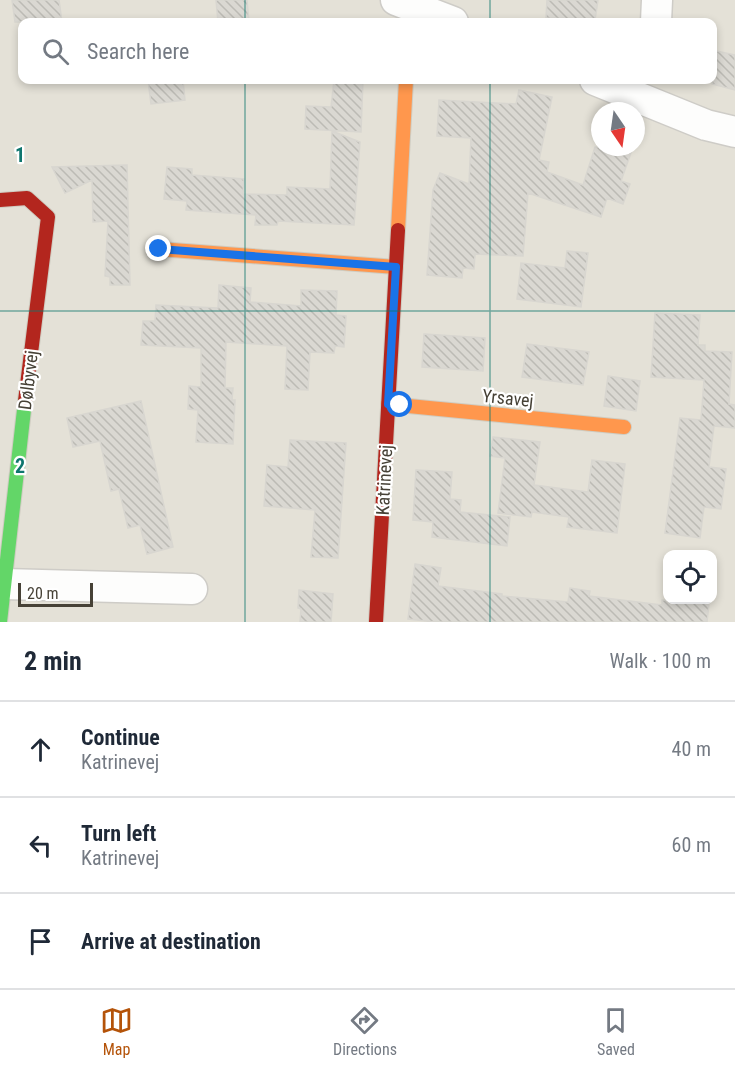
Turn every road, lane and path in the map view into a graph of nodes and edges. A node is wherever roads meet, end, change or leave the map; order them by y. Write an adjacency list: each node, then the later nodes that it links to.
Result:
1 (657, 0): 4 (street)
2 (407, 7): 3 (street)
3 (441, 18)
4 (656, 18)
5 (406, 84): 11 (street, Katrinevej)
6 (615, 84): 7 (street)
7 (651, 91): 8 (street)
8 (735, 132)
9 (0, 200): 14 (street, Dølbyvej)
10 (159, 249): 11 (street)
11 (396, 267): 12 (street, Katrinevej)
12 (388, 404): 13 (street, Yrsavej); 18 (street, Katrinevej)
13 (624, 427)
14 (4, 544): 15 (street, Dølbyvej)
15 (4, 584): 16 (street); 17 (street, Dølbyvej)
16 (192, 589)
17 (0, 622)
18 (376, 622)

